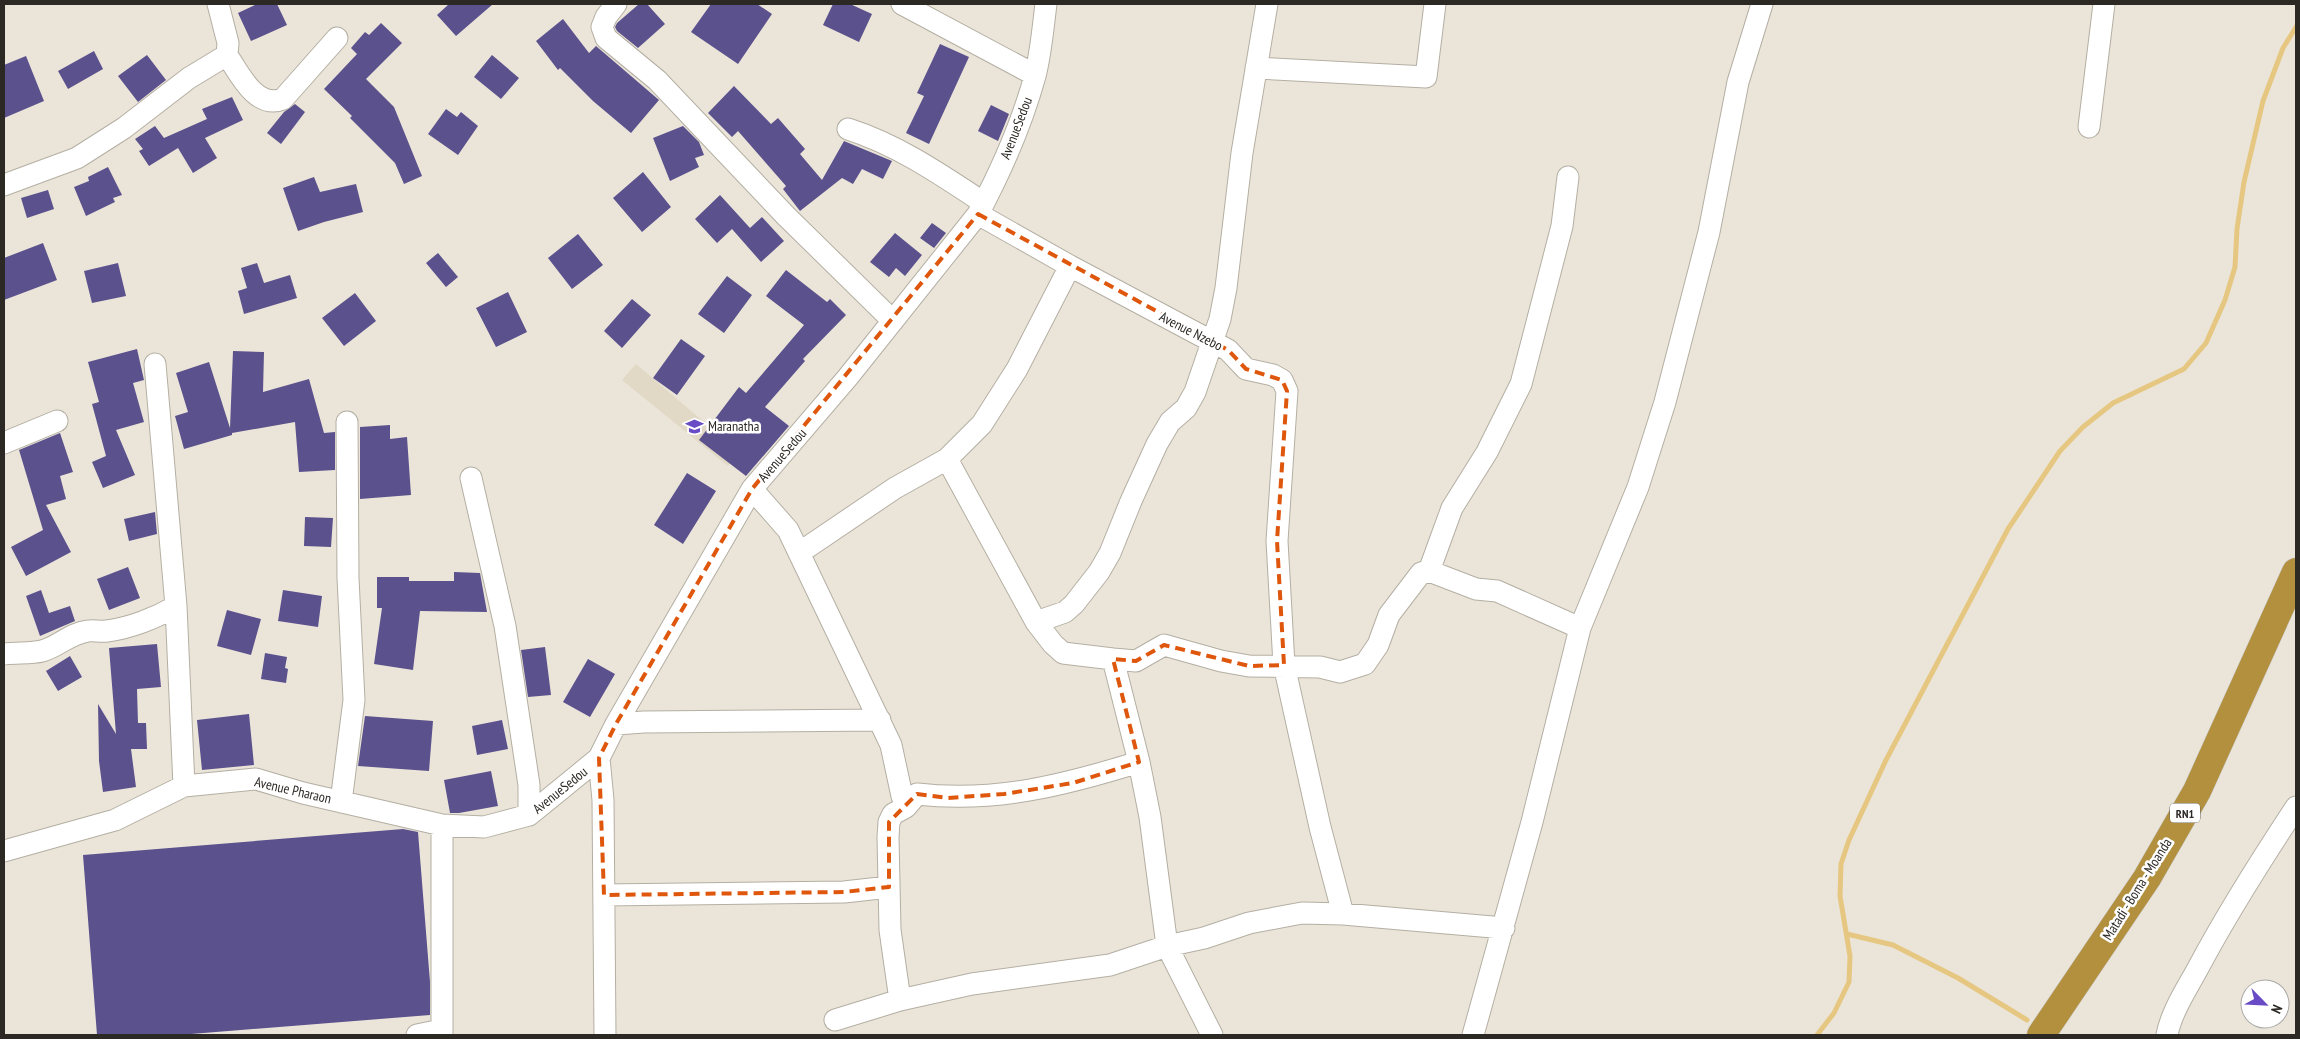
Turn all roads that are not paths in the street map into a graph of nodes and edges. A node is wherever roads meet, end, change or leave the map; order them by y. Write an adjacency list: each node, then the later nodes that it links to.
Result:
1 (218, 4): 10 (street)
2 (616, 4): 19 (street)
3 (902, 4): 12 (street)
4 (1046, 4): 12 (street, AvenueSedou)
5 (1267, 4): 11 (street)
6 (1435, 4): 11 (street)
7 (1762, 4): 33 (street)
8 (2104, 4): 13 (street)
9 (337, 38): 10 (street)
10 (227, 55): 16 (street)
11 (1256, 68): 20 (street)
12 (1035, 75): 17 (street, AvenueSedou)
13 (2089, 127)
14 (848, 128): 17 (street, Avenue Nzebo)
15 (1568, 177): 29 (street)
16 (5, 179)
17 (981, 209): 18 (street, Avenue Nzebo); 19 (street, AvenueSedou)
18 (1070, 266): 20 (street, Avenue Nzebo); 25 (street)
19 (893, 321): 27 (street, AvenueSedou)
20 (1212, 343): 32 (street); 36 (street, Avenue Nzebo)
21 (155, 364): 31 (street)
22 (57, 420): 24 (street)
23 (347, 422): 42 (street)
24 (4, 443)
25 (947, 459): 28 (street); 32 (street)
26 (471, 478): 45 (street)
27 (752, 489): 28 (street); 38 (street, AvenueSedou)
28 (799, 553): 37 (street)
29 (1429, 571): 33 (street); 36 (street)
30 (2296, 572): 60 (highway, Matadi - Boma - Moanda / RN1)
31 (176, 606): 34 (street); 41 (street)
32 (1036, 622): 35 (street)
33 (1580, 628): 51 (street)
34 (4, 654)
35 (1113, 660): 36 (street); 40 (street)
36 (1284, 665): 50 (street, Avenue Nzebo)
37 (880, 720): 38 (street); 44 (street)
38 (616, 724): 39 (street, AvenueSedou)
39 (599, 758): 45 (street, AvenueSedou); 49 (street)
40 (1139, 762): 44 (street); 52 (street)
41 (184, 786): 42 (street, Avenue Pharaon); 47 (street, Avenue Pharaon)
42 (341, 802): 46 (street, Avenue Pharaon)
43 (2296, 806): 61 (street)
44 (906, 807): 48 (street)
45 (529, 815): 46 (street, AvenueSedou)
46 (442, 824): 55 (street)
47 (4, 851)
48 (889, 887): 49 (street); 53 (street)
49 (604, 895): 57 (street)
50 (1343, 914): 51 (street); 52 (street)
51 (1504, 928): 59 (street)
52 (1167, 946): 53 (street); 58 (street)
53 (900, 1000): 54 (street)
54 (835, 1020)
55 (442, 1033): 56 (street)
56 (417, 1035)
57 (605, 1035)
58 (1212, 1035)
59 (1473, 1035)
60 (2041, 1035)
61 (2167, 1035)

